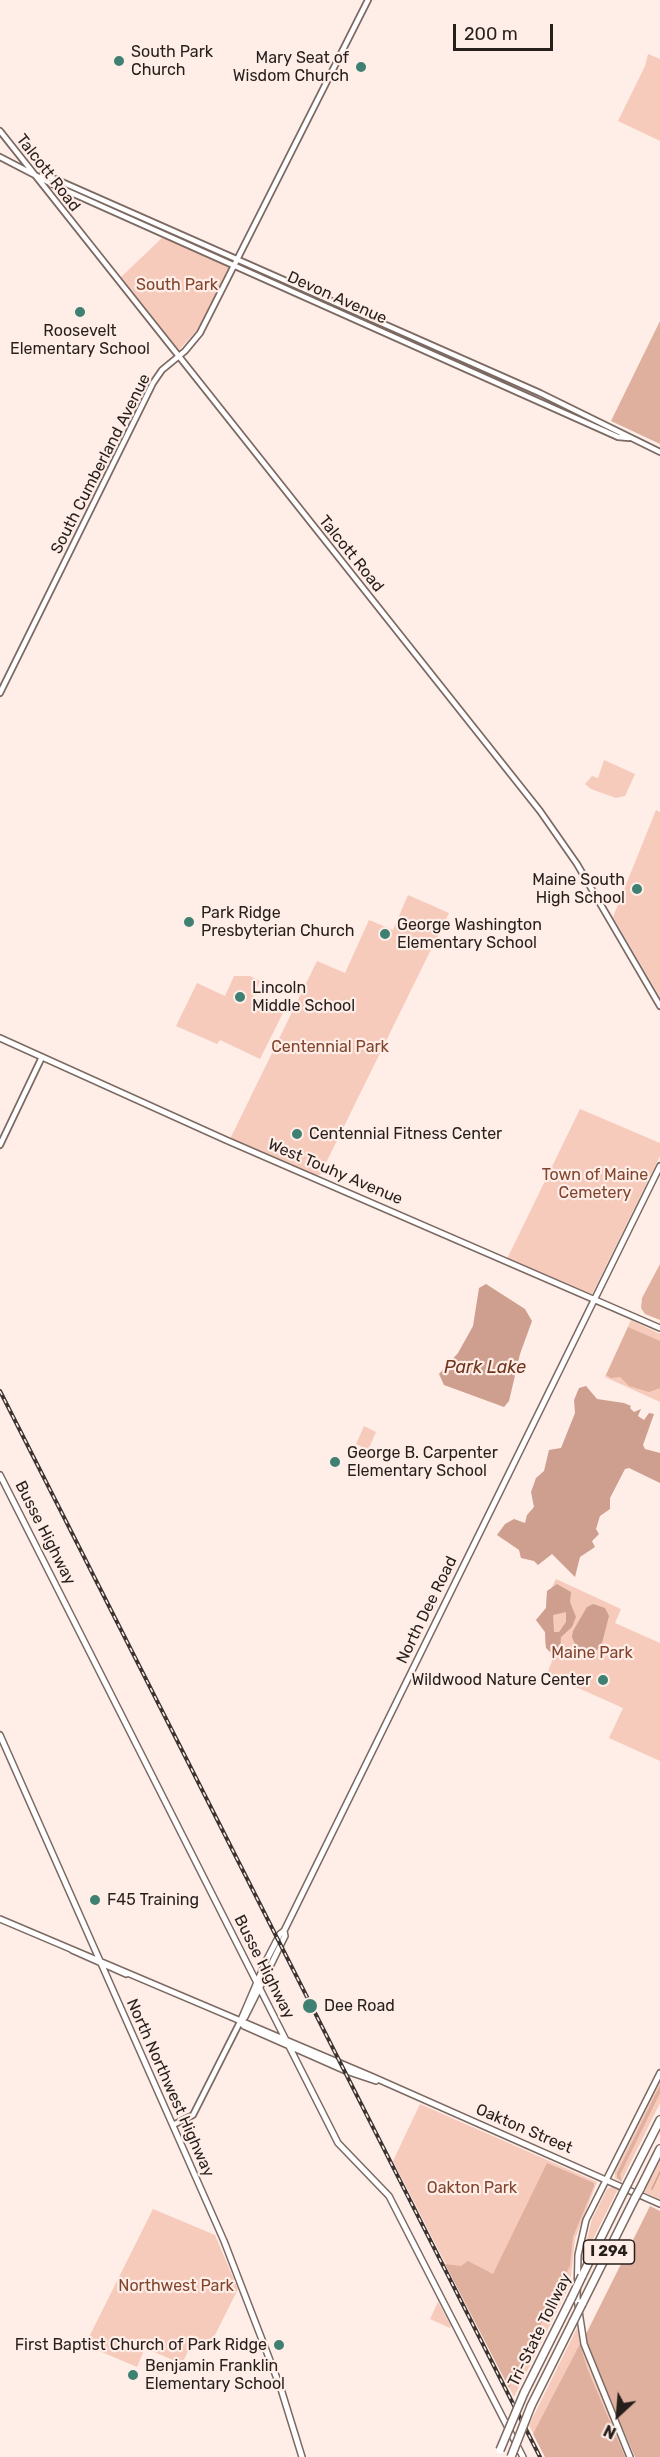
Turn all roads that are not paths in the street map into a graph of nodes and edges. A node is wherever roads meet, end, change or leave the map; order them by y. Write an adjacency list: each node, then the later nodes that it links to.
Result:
1 (368, 0): 6 (street, South Cumberland Avenue)
2 (0, 131): 4 (street, Talcott Road)
3 (0, 157): 4 (street, Devon Avenue)
4 (30, 171): 5 (street, Devon Avenue); 8 (street, Talcott Road)
5 (36, 174): 6 (street, Devon Avenue); 7 (street, Devon Avenue)
6 (238, 259): 7 (street, South Cumberland Avenue); 9 (street, Devon Avenue)
7 (234, 265): 8 (street, South Cumberland Avenue); 9 (street, Devon Avenue)
8 (178, 356): 11 (street, South Cumberland Avenue); 12 (street, Talcott Road)
9 (629, 438): 10 (street, Devon Avenue)
10 (660, 452)
11 (0, 693)
12 (660, 1006)
13 (0, 1038): 14 (main road, West Touhy Avenue)
14 (42, 1057): 15 (street); 17 (main road, West Touhy Avenue)
15 (0, 1145)
16 (660, 1166): 17 (main road, North Dee Road)
17 (594, 1299): 18 (main road, West Touhy Avenue); 22 (main road, North Dee Road)
18 (660, 1328)
19 (0, 1475): 28 (main road, Busse Highway)
20 (0, 1735): 23 (main road, North Northwest Highway)
21 (0, 1919): 24 (main road, Oakton Street)
22 (284, 1931): 27 (main road, North Dee Road); 32 (main road, North Dee Road)
23 (92, 1942): 25 (main road); 26 (main road, North Northwest Highway)
24 (71, 1949): 25 (main road, Oakton Street); 26 (main road, Oakton Street)
25 (83, 1953): 26 (main road, Oakton Street)
26 (100, 1962): 29 (main road, Oakton Street); 30 (main road, Oakton Street); 31 (main road, North Northwest Highway)
27 (264, 1966): 28 (main road); 32 (main road, North Dee Road)
28 (250, 1970): 32 (main road, Busse Highway)
29 (118, 1972): 30 (main road, Oakton Street); 31 (main road)
30 (130, 1975): 33 (main road, Oakton Street)
31 (109, 1983): 37 (main road, North Northwest Highway)
32 (258, 1985): 33 (main road, North Dee Road); 34 (main road, Busse Highway)
33 (240, 2022): 34 (main road, Oakton Street); 37 (street, North Dee Road)
34 (287, 2042): 39 (main road, Oakton Street); 44 (main road, Busse Highway)
35 (660, 2073): 39 (main road)
36 (660, 2120): 41 (highway, Tri-State Tollway / I 294, bridge)
37 (173, 2125): 42 (main road, North Northwest Highway)
38 (660, 2148): 43 (highway, Tri-State Tollway / I 294, bridge)
39 (606, 2179): 40 (main road, Oakton Street); 45 (main road)
40 (660, 2204)
41 (499, 2454)
42 (302, 2457)
43 (511, 2457)
44 (523, 2457)
45 (630, 2457)

